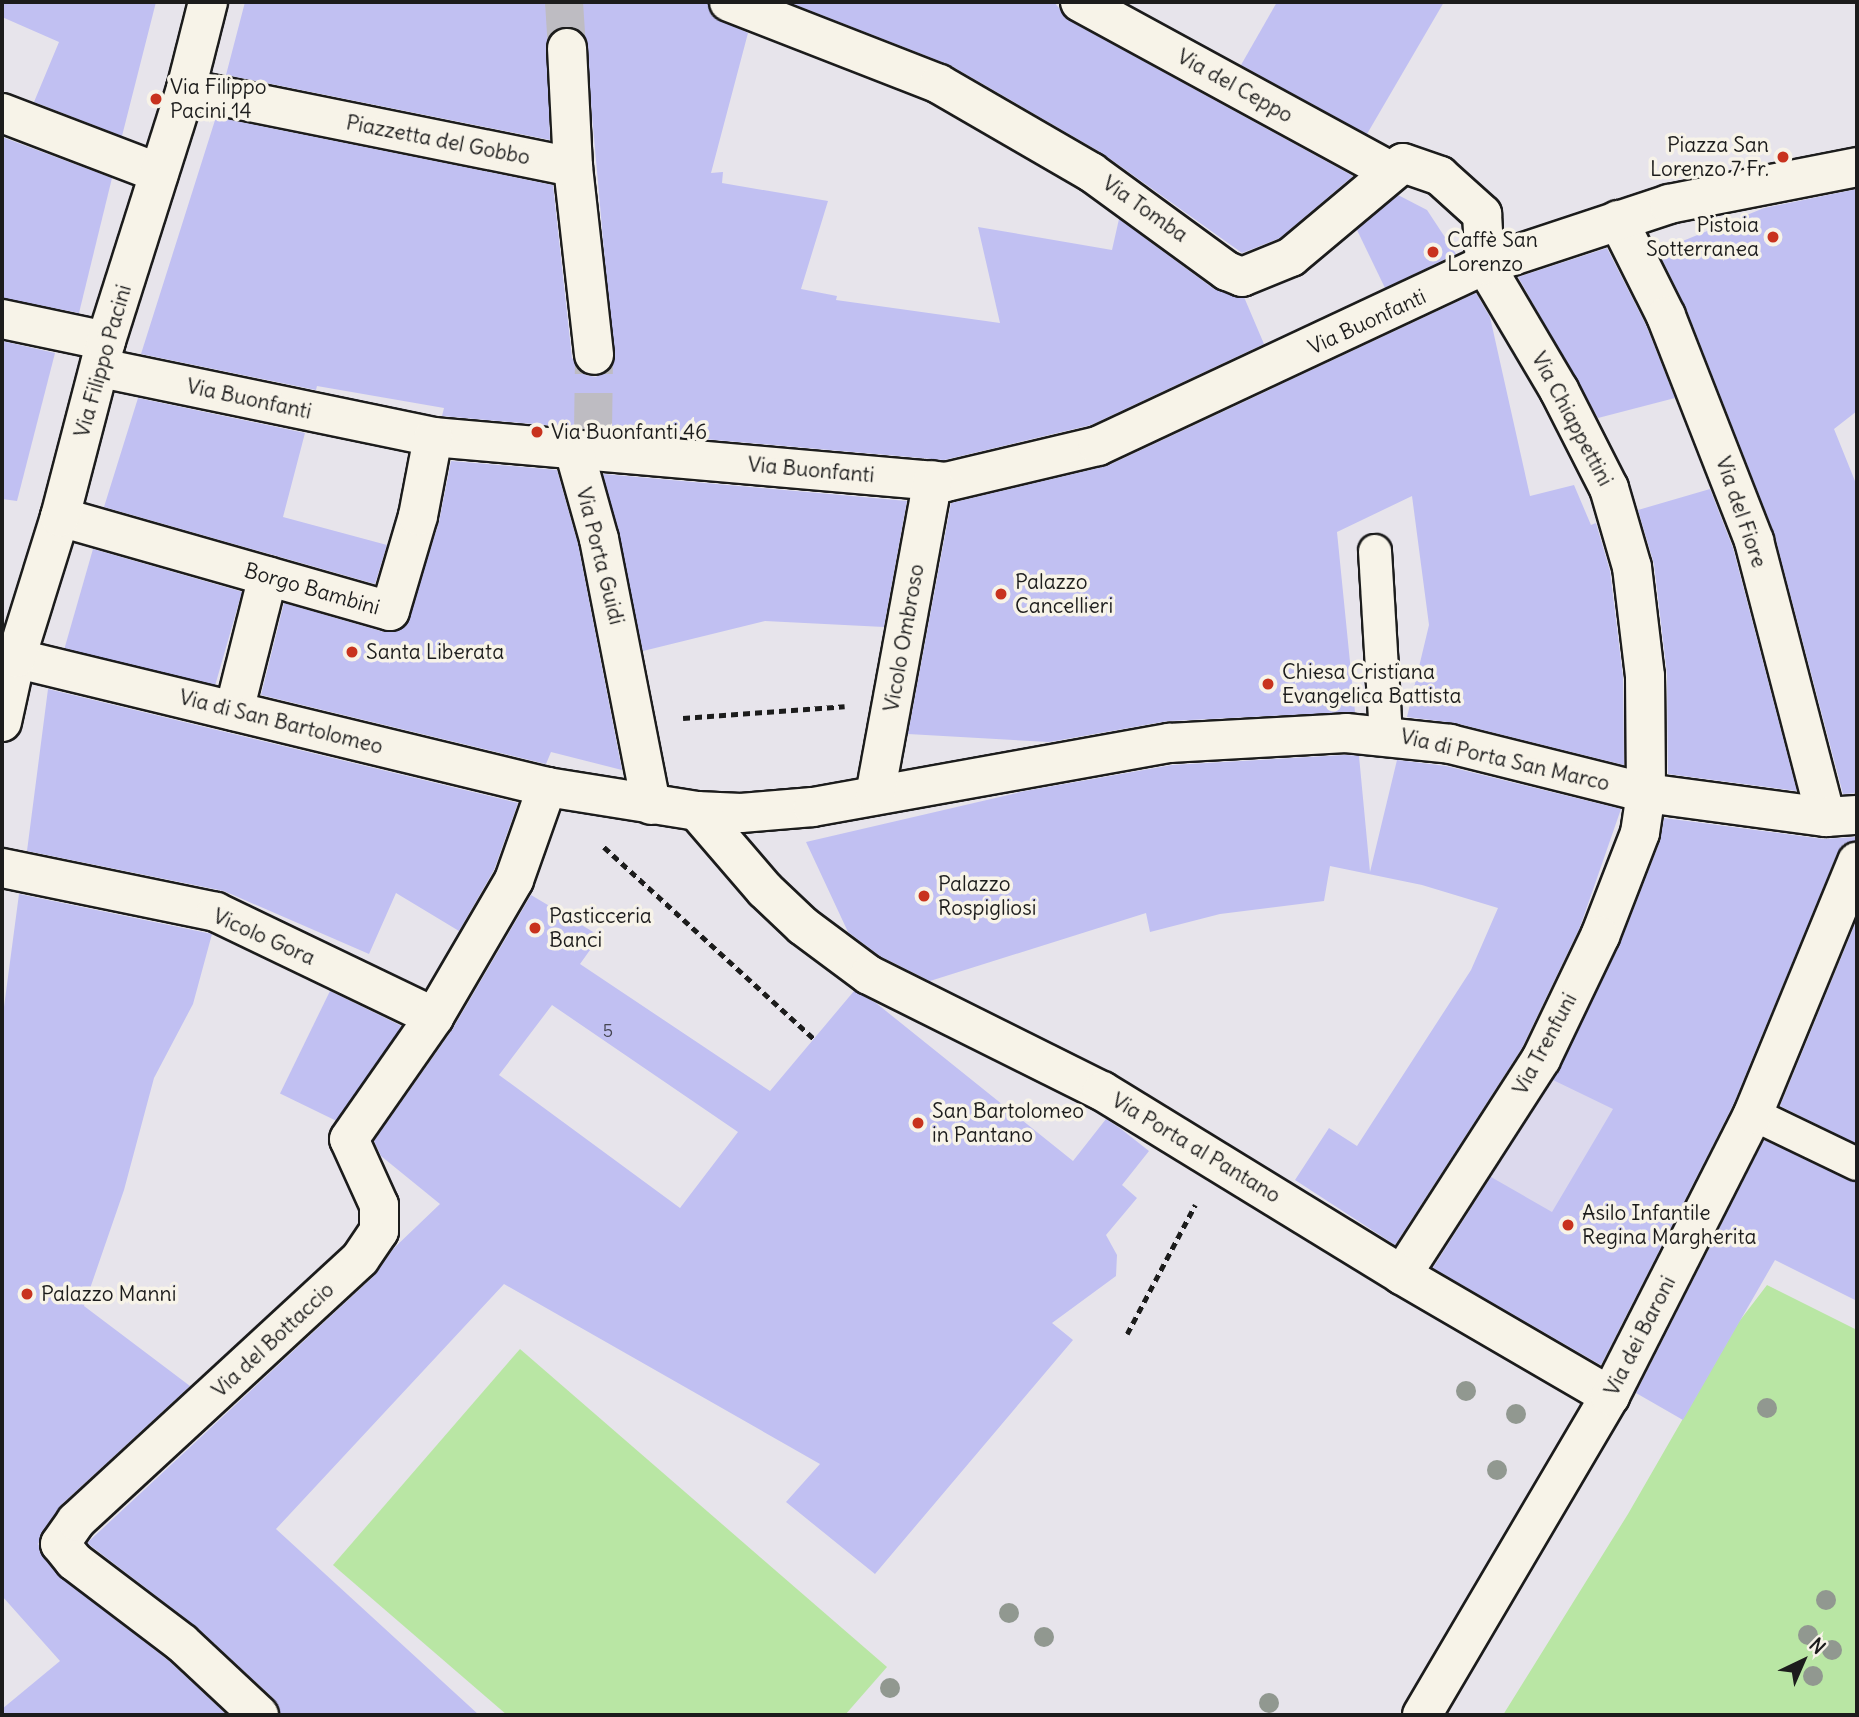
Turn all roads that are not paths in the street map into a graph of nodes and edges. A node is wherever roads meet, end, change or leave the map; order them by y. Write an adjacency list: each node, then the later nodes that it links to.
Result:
1 (208, 2): 5 (street, Via Filippo Pacini)
2 (729, 2): 9 (street, Via Tomba)
3 (1080, 2): 9 (street, Via del Ceppo)
4 (567, 48): 7 (street)
5 (186, 89): 7 (street, Piazzetta del Gobbo); 10 (street, Via Filippo Pacini)
6 (2, 113): 10 (street)
7 (573, 167): 15 (street)
8 (1857, 167): 11 (street, Via Buonfanti)
9 (1390, 171): 12 (street)
10 (159, 173): 14 (street, Via Filippo Pacini)
11 (1618, 220): 12 (street, Via Buonfanti); 31 (street, Via del Fiore)
12 (1485, 265): 18 (street, Via Buonfanti); 28 (street, Via Chiappettini)
13 (2, 318): 14 (street, Via Buonfanti)
14 (104, 355): 16 (street, Via Buonfanti); 19 (street, Via Filippo Pacini)
15 (594, 355)
16 (433, 437): 17 (street, Via Buonfanti); 21 (street, Borgo Bambini)
17 (586, 444): 18 (street, Via Buonfanti); 29 (street, Via Porta Guidi)
18 (933, 480): 27 (street, Vicolo Ombroso)
19 (60, 517): 21 (street, Borgo Bambini); 22 (street, Via Filippo Pacini)
20 (1375, 551): 25 (lane)
21 (268, 576): 23 (street)
22 (9, 656): 23 (street, Via di San Bartolomeo); 24 (street, Via Filippo Pacini)
23 (234, 711): 26 (street, Via di San Bartolomeo)
24 (2, 722)
25 (1386, 734): 27 (street, Via di Porta San Marco); 28 (street, Via di Porta San Marco)
26 (547, 787): 29 (street, Via di San Bartolomeo); 34 (street, Via del Bottaccio)
27 (889, 793): 30 (street, Via di Porta San Marco)
28 (1646, 793): 31 (street, Via di Porta San Marco); 37 (street, Via Trenfuni)
29 (651, 806): 30 (street, Via di San Bartolomeo)
30 (697, 811): 37 (street, Via Porta al Pantano)
31 (1842, 816)
32 (1857, 862): 35 (street, Via dei Baroni)
33 (2, 868): 34 (street, Vicolo Gora)
34 (434, 1017): 39 (street, Via del Bottaccio)
35 (1754, 1114): 36 (lane); 38 (street, Via dei Baroni)
36 (1857, 1164)
37 (1402, 1275): 38 (street, Via Porta al Pantano)
38 (1611, 1395): 40 (street, Via dei Baroni)
39 (259, 1715)
40 (1422, 1715)

